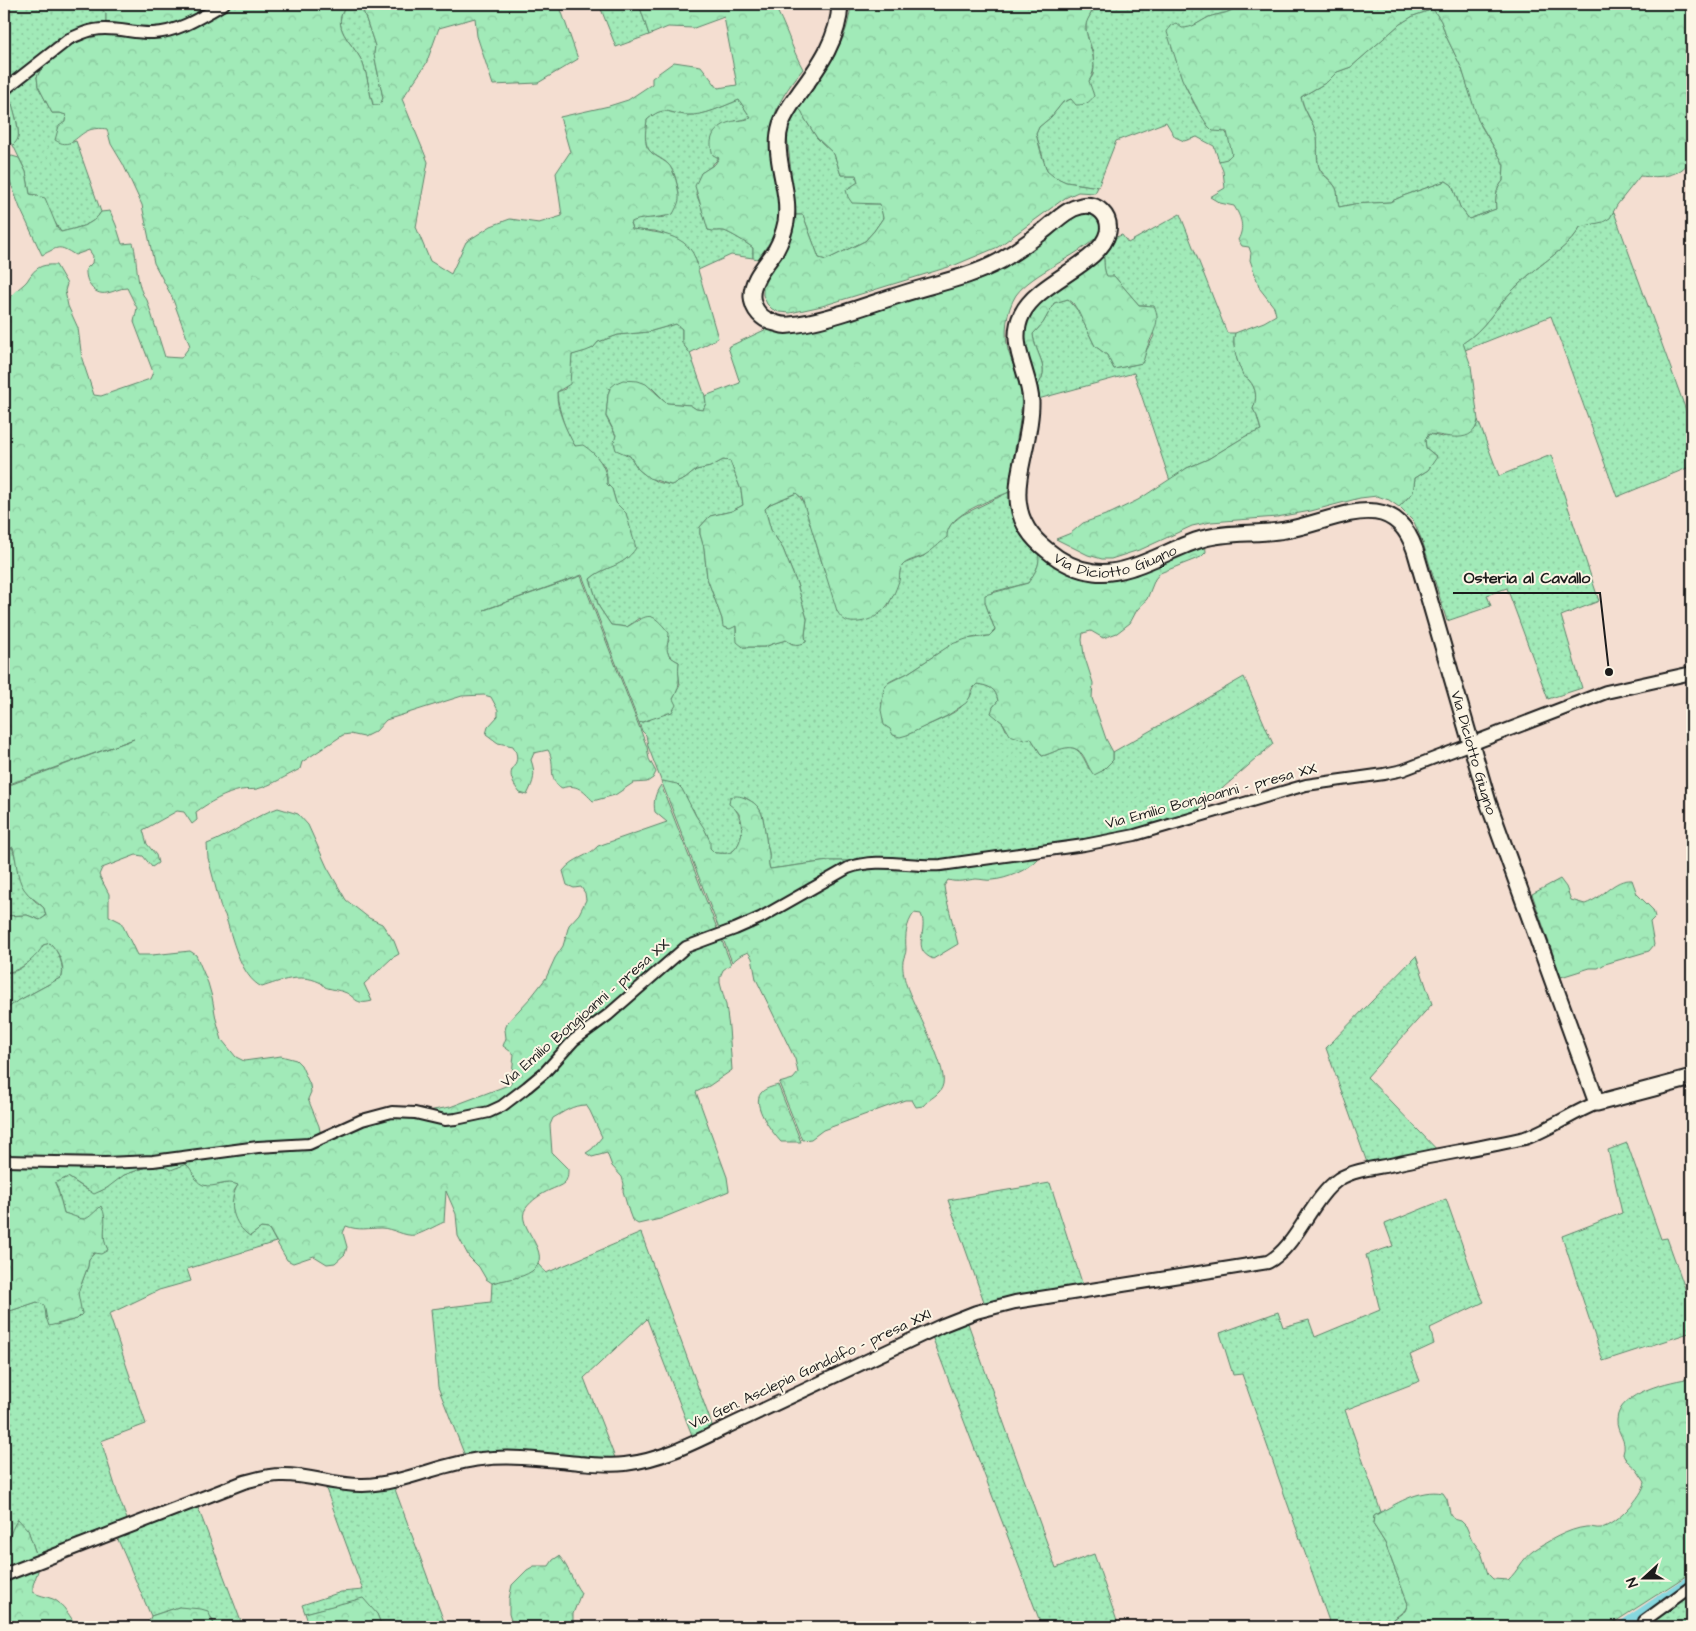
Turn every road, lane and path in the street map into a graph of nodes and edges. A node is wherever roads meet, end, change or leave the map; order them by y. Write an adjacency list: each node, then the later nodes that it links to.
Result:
1 (224, 4): 3 (street)
2 (840, 4): 5 (main road, Via Diciotto Giugno)
3 (4, 90)
4 (1692, 674): 5 (street, Via Emilio Bongioanni - presa XX)
5 (1471, 744): 7 (main road, Via Diciotto Giugno); 8 (street, Via Emilio Bongioanni - presa XX)
6 (1692, 1078): 7 (main road)
7 (1597, 1103): 9 (street, Via Gen. Asclepia Gandolfo - presa XXI)
8 (4, 1161)
9 (4, 1575)
10 (1692, 1586): 11 (street)
11 (1644, 1620)

